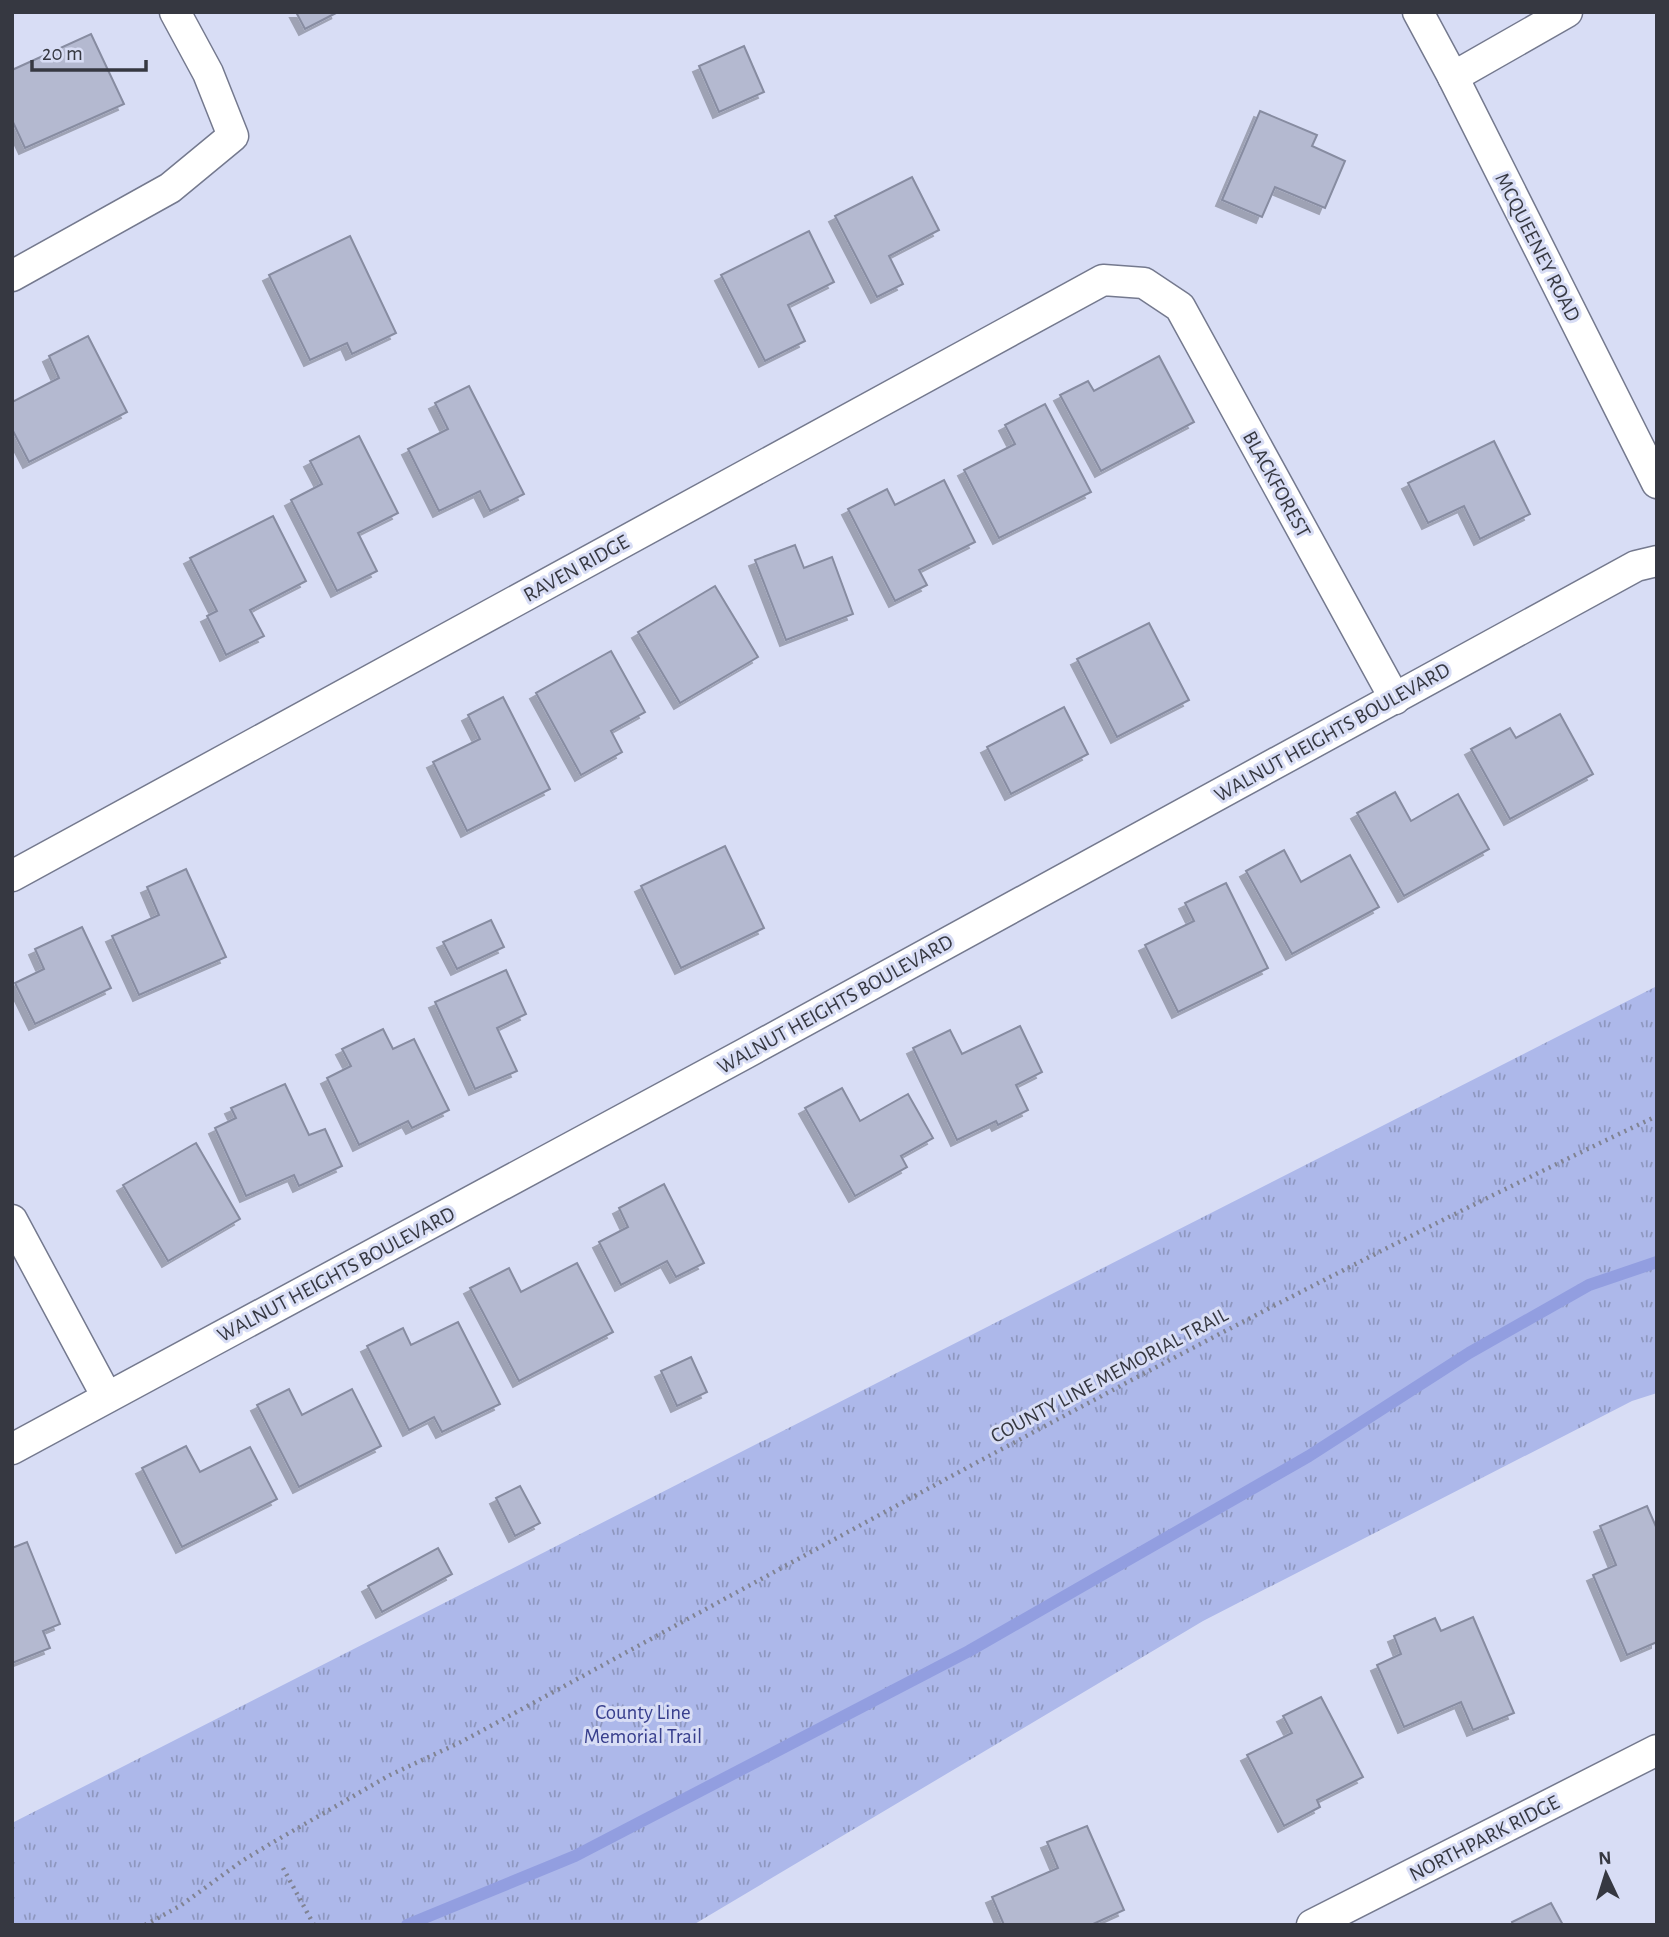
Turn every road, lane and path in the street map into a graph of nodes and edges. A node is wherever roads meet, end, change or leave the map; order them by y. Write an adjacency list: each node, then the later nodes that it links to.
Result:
1 (174, 12): 5 (street)
2 (1418, 12): 4 (street, MCQUEENEY ROAD)
3 (1567, 12): 4 (street)
4 (1453, 77): 7 (street, MCQUEENEY ROAD)
5 (12, 276)
6 (1144, 283): 9 (street, BLACKFOREST); 10 (street, RAVEN RIDGE)
7 (1656, 481)
8 (1657, 561): 9 (street, WALNUT HEIGHTS BOULEVARD)
9 (1395, 699): 13 (street, WALNUT HEIGHTS BOULEVARD)
10 (12, 876)
11 (1657, 1116): 17 (path, COUNTY LINE MEMORIAL TRAIL)
12 (12, 1220): 13 (street)
13 (107, 1397): 14 (street, WALNUT HEIGHTS BOULEVARD)
14 (12, 1449)
15 (1657, 1750): 19 (street, NORTHPARK RIDGE)
16 (283, 1868): 18 (path)
17 (145, 1925)
18 (314, 1925)
19 (1312, 1925)

